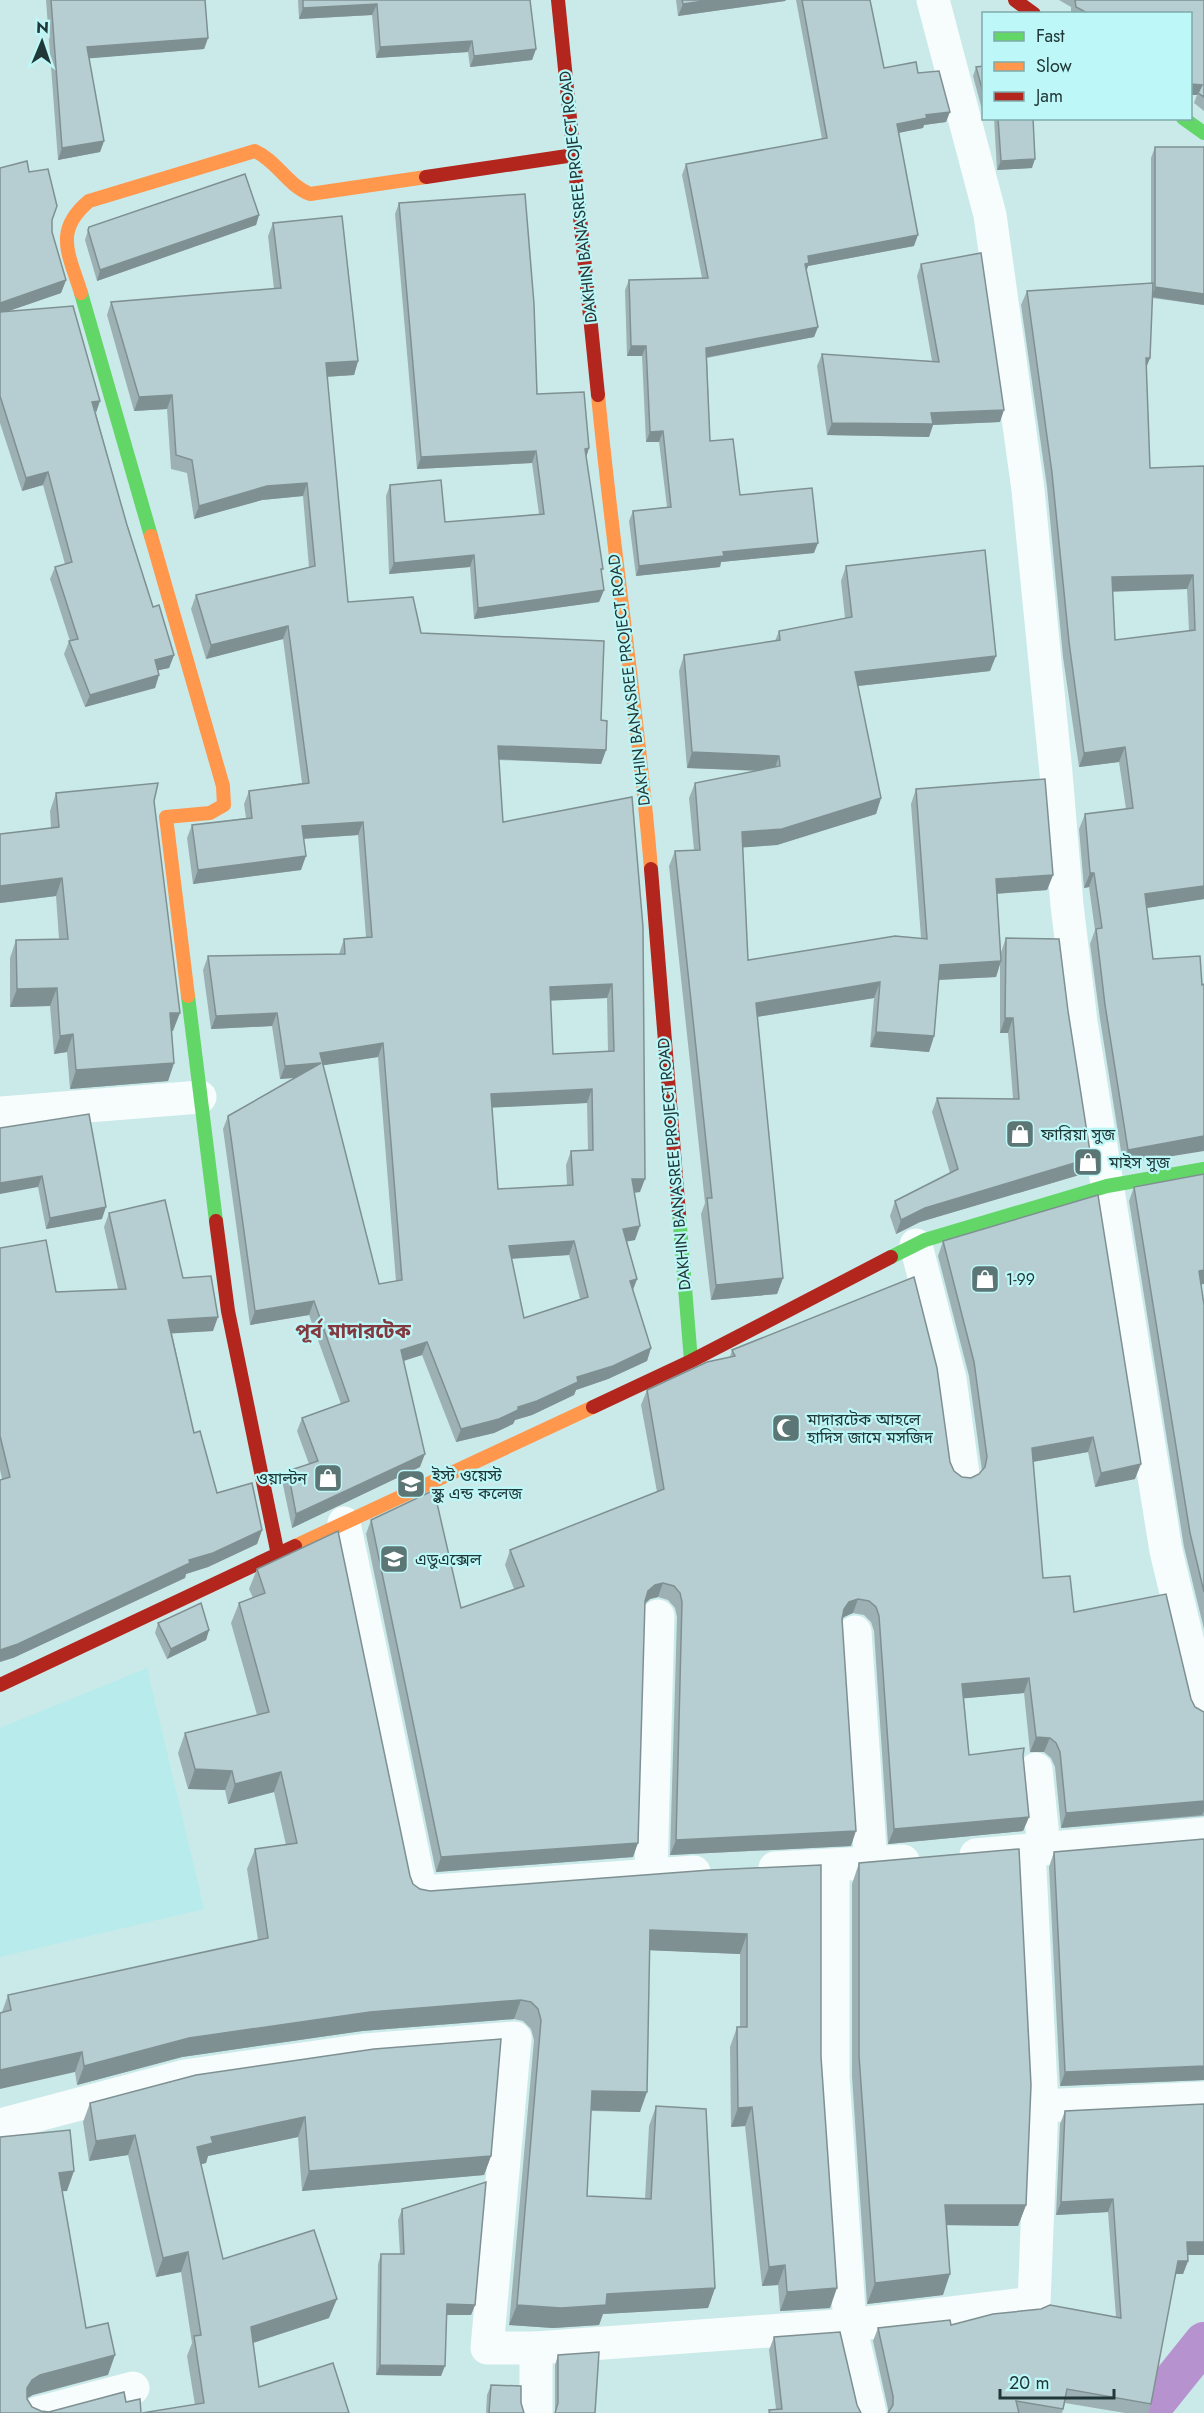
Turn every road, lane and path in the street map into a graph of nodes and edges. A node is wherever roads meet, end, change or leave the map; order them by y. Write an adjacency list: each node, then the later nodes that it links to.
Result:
1 (558, 0): 7 (street, DAKHIN BANASREE PROJECT ROAD)
2 (933, 0): 11 (street)
3 (1015, 0): 4 (street)
4 (1031, 12)
5 (1186, 120): 6 (street)
6 (1204, 133)
7 (574, 155): 8 (street); 13 (street, DAKHIN BANASREE PROJECT ROAD)
8 (200, 1098): 9 (street); 16 (street)
9 (0, 1113)
10 (1204, 1169): 11 (street)
11 (1107, 1186): 12 (street); 20 (street)
12 (916, 1245): 13 (street); 14 (street)
13 (691, 1361): 15 (street)
14 (963, 1474)
15 (344, 1523): 16 (street); 26 (street)
16 (278, 1555): 19 (street)
17 (658, 1616): 26 (street)
18 (855, 1632): 24 (street)
19 (0, 1685)
20 (1204, 1709)
21 (1036, 1769): 23 (street)
22 (1204, 1834): 23 (street)
23 (1036, 1849): 24 (street); 28 (street)
24 (871, 1864): 25 (street)
25 (833, 1866): 26 (street); 30 (street)
26 (651, 1875)
27 (1204, 2098): 28 (street)
28 (1042, 2106): 30 (street)
29 (0, 2125): 31 (street)
30 (850, 2325): 31 (street); 35 (street)
31 (536, 2348): 34 (street)
32 (133, 2388): 33 (street)
33 (38, 2413)
34 (536, 2413)
35 (870, 2413)

